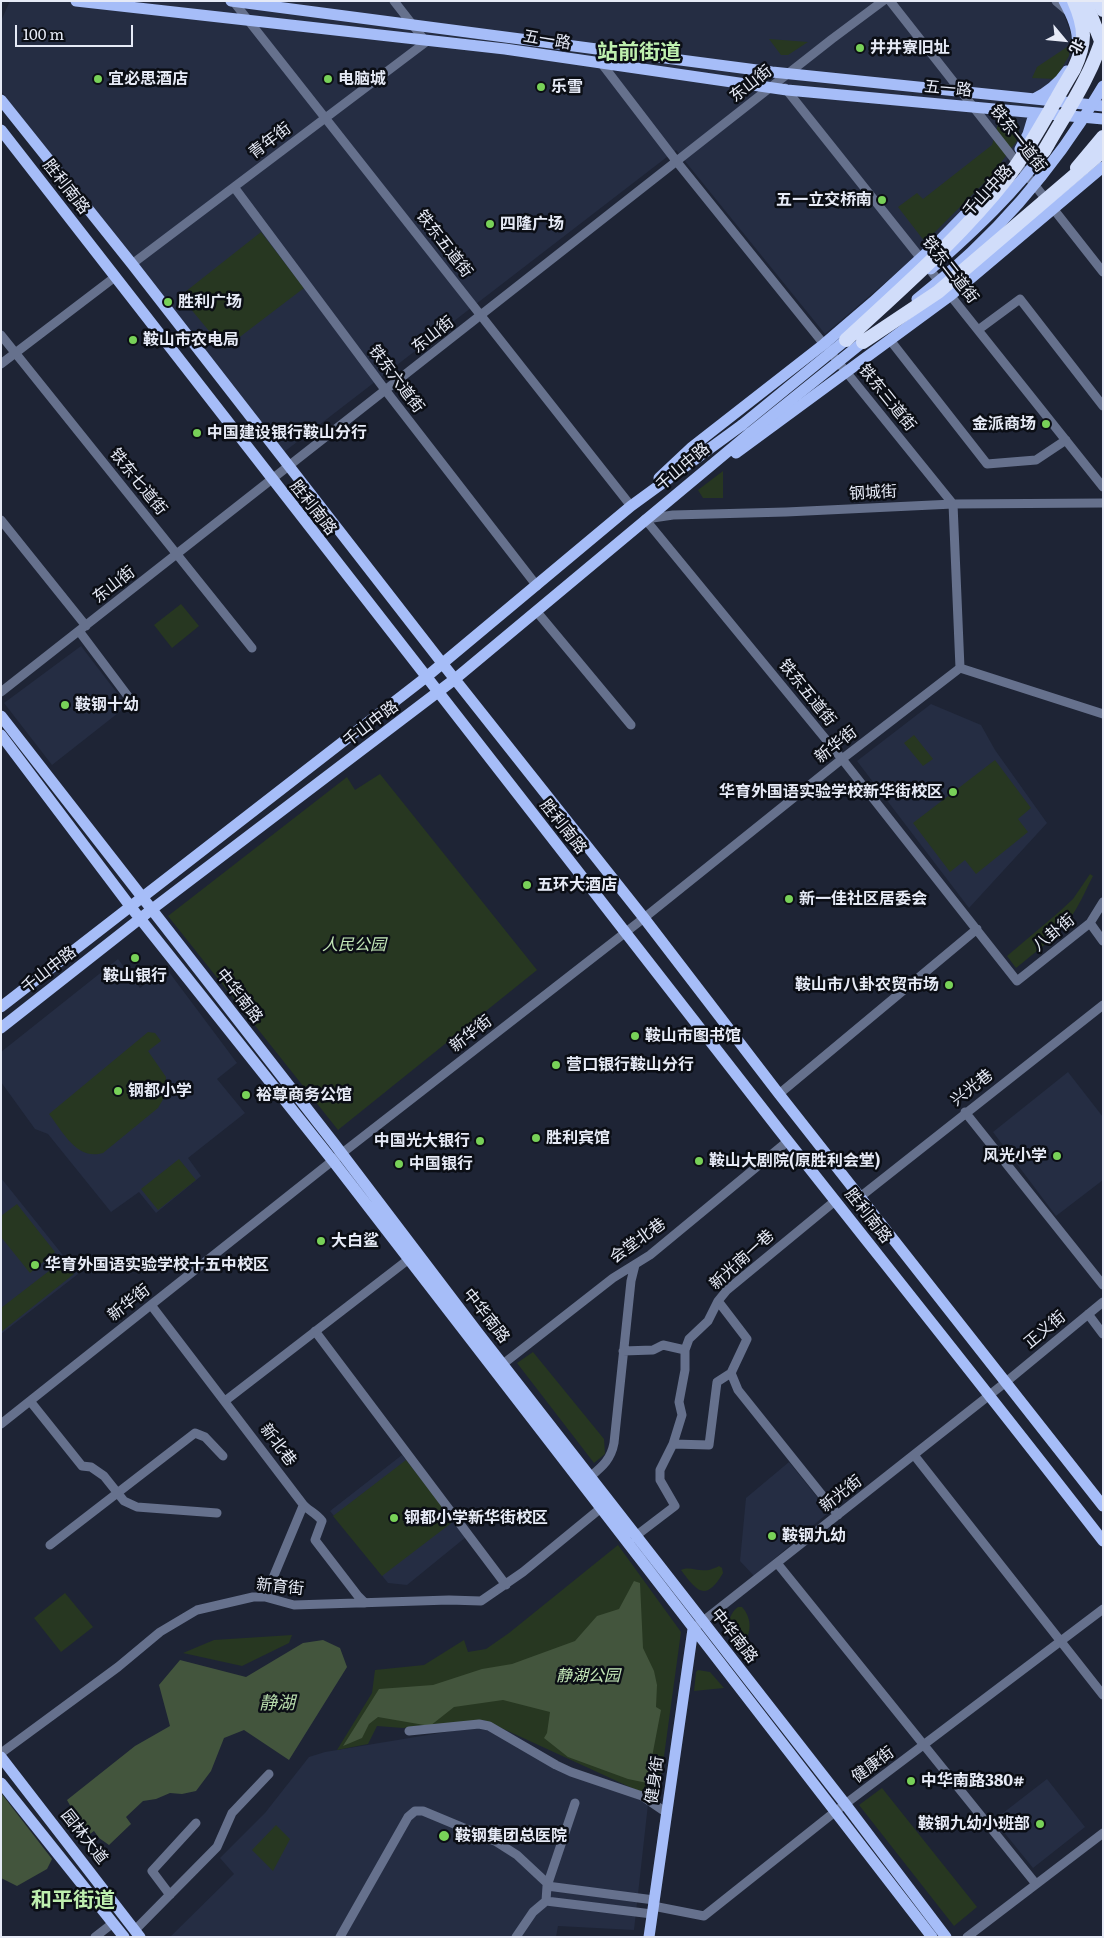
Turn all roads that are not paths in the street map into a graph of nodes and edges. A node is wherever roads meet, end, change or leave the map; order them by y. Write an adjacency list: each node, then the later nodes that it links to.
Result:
1 (76, 1): 12 (main road, 五一路)
2 (232, 1): 12 (street, 铁东五道街); 13 (main road, 五一路)
3 (394, 1): 13 (street)
4 (883, 1): 20 (street, 东山街)
5 (890, 1): 23 (street, 铁东一道街)
6 (1056, 1): 10 (street)
7 (1064, 1): 10 (main road)
8 (1085, 1): 17 (highway, bridge)
9 (1098, 1): 11 (highway)
10 (1072, 7): 16 (main road); 49 (highway, bridge)
11 (1103, 10)
12 (247, 21): 15 (main road, 五一路); 29 (street, 铁东五道街)
13 (412, 24): 15 (street); 21 (main road, 五一路)
14 (1103, 34): 16 (main road); 33 (highway, bridge)
15 (426, 42): 19 (main road, 五一路); 29 (street, 青年街)
16 (1078, 42): 24 (main road)
17 (1103, 46)
18 (1103, 59): 33 (main road, 千山中路, bridge)
19 (602, 64): 21 (main road, 五一路); 36 (street, 铁东三道街)
20 (789, 74): 21 (main road, 五一路); 23 (main road, 五一路)
21 (777, 83): 27 (main road, 五一路); 36 (street, 东山街); 41 (street, 铁东二道街)
22 (1103, 86): 51 (main road, 千山中路, bridge)
23 (962, 92): 24 (main road, 五一路); 27 (street, 铁东一道街)
24 (1034, 99): 26 (main road, 五一路)
25 (1, 100): 42 (main road, 胜利南路)
26 (1103, 106)
27 (974, 108): 28 (main road, 五一路); 35 (street, 铁东一道街)
28 (1034, 114): 30 (main road, 五一路); 35 (main road)
29 (326, 118): 39 (street, 青年街); 46 (street, 铁东五道街)
30 (1103, 119)
31 (1, 130): 44 (main road, 胜利南路)
32 (1103, 137): 38 (highway, bridge)
33 (1044, 151): 49 (main road, 千山中路, bridge)
34 (1103, 151): 38 (highway, bridge)
35 (1014, 158): 40 (street, 铁东一道街); 41 (main road)
36 (677, 162): 46 (street, 东山街); 52 (street, 铁东三道街)
37 (1103, 167): 40 (main road)
38 (1063, 184): 51 (highway, bridge)
39 (234, 187): 42 (street, 青年街); 56 (street, 铁东六道街)
40 (1053, 207): 43 (street, 铁东一道街); 45 (main road)
41 (921, 259): 45 (street, 铁东二道街); 52 (main road)
42 (132, 264): 60 (main road, 胜利南路)
43 (1103, 272)
44 (115, 277): 53 (street); 61 (main road, 胜利南路)
45 (951, 295): 47 (street, 铁东二道街); 50 (main road)
46 (481, 316): 56 (street, 东山街); 65 (street, 铁东五道街)
47 (978, 330): 57 (street); 59 (street, 铁东二道街)
48 (1, 335): 53 (street, 铁东七道街)
49 (846, 340): 58 (main road, 千山中路, bridge)
50 (890, 340): 55 (main road); 59 (street)
51 (863, 342): 58 (main road, 千山中路, bridge)
52 (824, 344): 55 (street, 铁东三道街); 65 (main road)
53 (16, 353): 54 (street); 68 (street, 铁东七道街)
54 (1, 364)
55 (847, 372): 64 (street, 铁东三道街); 66 (main road)
56 (386, 391): 60 (street, 东山街); 69 (street, 铁东六道街)
57 (1103, 406)
58 (746, 429): 65 (main road, 千山中路); 66 (main road, 千山中路)
59 (1066, 440): 62 (street, 铁东二道街)
60 (289, 466): 61 (street, 东山街); 73 (main road, 胜利南路)
61 (271, 480): 68 (street, 东山街); 75 (main road, 胜利南路)
62 (1101, 482)
63 (1103, 503): 64 (street, 钢城街)
64 (953, 504): 66 (street, 钢城街); 74 (street)
65 (631, 506): 69 (main road, 千山中路)
66 (645, 519): 70 (main road, 千山中路); 84 (street, 铁东五道街)
67 (1, 520): 71 (street)
68 (177, 554): 71 (street, 东山街); 72 (street, 铁东七道街)
69 (537, 586): 73 (main road, 千山中路)
70 (537, 612): 76 (main road, 千山中路); 82 (street)
71 (82, 628): 77 (street, 东山街); 79 (street)
72 (252, 648)
73 (442, 663): 75 (main road, 千山中路); 76 (main road, 胜利南路)
74 (960, 668): 80 (street); 84 (street, 新华街)
75 (426, 678): 78 (main road, 胜利南路); 85 (main road, 千山中路)
76 (455, 679): 78 (main road, 千山中路); 90 (main road, 胜利南路)
77 (1, 692)
78 (438, 693): 88 (main road, 千山中路); 93 (main road, 胜利南路)
79 (130, 699)
80 (1103, 714)
81 (1, 716): 85 (main road, 中华南路)
82 (631, 725)
83 (1, 735): 87 (main road)
84 (842, 759): 90 (street, 新华街); 92 (street, 铁东五道街)
85 (141, 898): 87 (main road, 千山中路); 88 (main road, 中华南路)
86 (1103, 902): 91 (street, 八卦街)
87 (130, 906): 89 (main road); 97 (main road, 千山中路)
88 (151, 910): 89 (main road, 千山中路); 102 (main road, 中华南路)
89 (140, 918): 98 (main road, 千山中路); 102 (main road)
90 (644, 918): 93 (street, 新华街); 99 (main road, 胜利南路)
91 (1090, 923): 94 (street); 95 (street, 八卦街)
92 (977, 929): 95 (street, 铁东五道街); 99 (street)
93 (625, 932): 101 (main road, 胜利南路); 102 (street, 新华街)
94 (1103, 941)
95 (1017, 981)
96 (1103, 1005): 100 (street, 兴光巷)
97 (1, 1007)
98 (1, 1028)
99 (779, 1094): 103 (main road, 胜利南路)
100 (965, 1112): 103 (street, 兴光巷); 107 (street)
101 (788, 1141): 104 (main road, 胜利南路); 106 (street, 会堂北巷)
102 (337, 1157): 105 (main road); 110 (street, 新华街); 116 (main road, 中华南路)
103 (860, 1197): 118 (main road, 胜利南路)
104 (835, 1201): 108 (street, 新光南一巷); 119 (main road, 胜利南路)
105 (409, 1259): 112 (street); 130 (main road)
106 (635, 1265): 115 (street); 116 (street, 会堂北巷)
107 (1103, 1285)
108 (718, 1301): 114 (street, 新光南一巷); 117 (street)
109 (1103, 1302): 111 (street, 正义街)
110 (151, 1305): 120 (street, 新华街); 121 (street, 新北巷)
111 (1088, 1314): 113 (street); 118 (street, 正义街)
112 (315, 1331): 121 (street); 137 (street)
113 (1103, 1334)
114 (685, 1350): 115 (street); 123 (street)
115 (623, 1351): 126 (street)
116 (503, 1364): 126 (main road, 中华南路)
117 (731, 1373): 123 (street); 132 (street)
118 (1006, 1382): 119 (street, 新光街); 129 (main road, 胜利南路)
119 (990, 1395): 124 (street, 新光街); 134 (main road, 胜利南路)
120 (30, 1401): 122 (street, 新华街); 127 (street)
121 (224, 1401): 128 (street, 新北巷)
122 (1, 1424)
123 (673, 1444): 133 (street)
124 (914, 1454): 132 (street, 新光街); 142 (street)
125 (223, 1456): 127 (street)
126 (591, 1476): 133 (main road, 中华南路)
127 (118, 1493): 131 (street); 135 (street)
128 (303, 1506): 138 (street); 139 (street, 新北巷)
129 (1103, 1506)
130 (601, 1508): 137 (street, 新育街); 141 (main road)
131 (217, 1513)
132 (838, 1515): 136 (street, 新光街)
133 (637, 1535): 141 (main road, 中华南路)
134 (1103, 1541)
135 (50, 1545)
136 (778, 1563): 141 (street, 新光街); 145 (street)
137 (506, 1585): 139 (street, 新育街)
138 (266, 1597): 139 (street, 新育街); 146 (street, 新育街)
139 (365, 1603)
140 (1103, 1609): 142 (street, 健康街)
141 (698, 1625): 151 (main road, 中华南路); 151 (main road, 中华南路); 152 (main road, 健身街)
142 (1061, 1641): 143 (street); 145 (street, 健康街)
143 (1103, 1695)
144 (409, 1731): 152 (street)
145 (925, 1745): 151 (street, 健康街); 155 (street)
146 (1, 1753)
147 (1, 1757): 161 (main road, 园林大道)
148 (269, 1774): 157 (street)
149 (1, 1783): 160 (main road, 园林大道)
150 (575, 1803): 156 (street)
151 (841, 1808): 159 (street, 健康街); 167 (main road, 中华南路); 168 (main road, 中华南路)
152 (667, 1813): 159 (main road, 健身街)
153 (196, 1823): 157 (street)
154 (1103, 1833): 155 (street)
155 (1036, 1884): 169 (street)
156 (548, 1885): 158 (street); 159 (street); 164 (street)
157 (170, 1895): 161 (street)
158 (546, 1902): 159 (street); 165 (street)
159 (653, 1907): 166 (main road, 健身街)
160 (113, 1923): 162 (street); 163 (main road, 园林大道)
161 (138, 1934)
162 (95, 1937)
163 (124, 1937)
164 (340, 1937)
165 (516, 1937)
166 (649, 1937)
167 (932, 1937)
168 (946, 1937)
169 (967, 1937)

